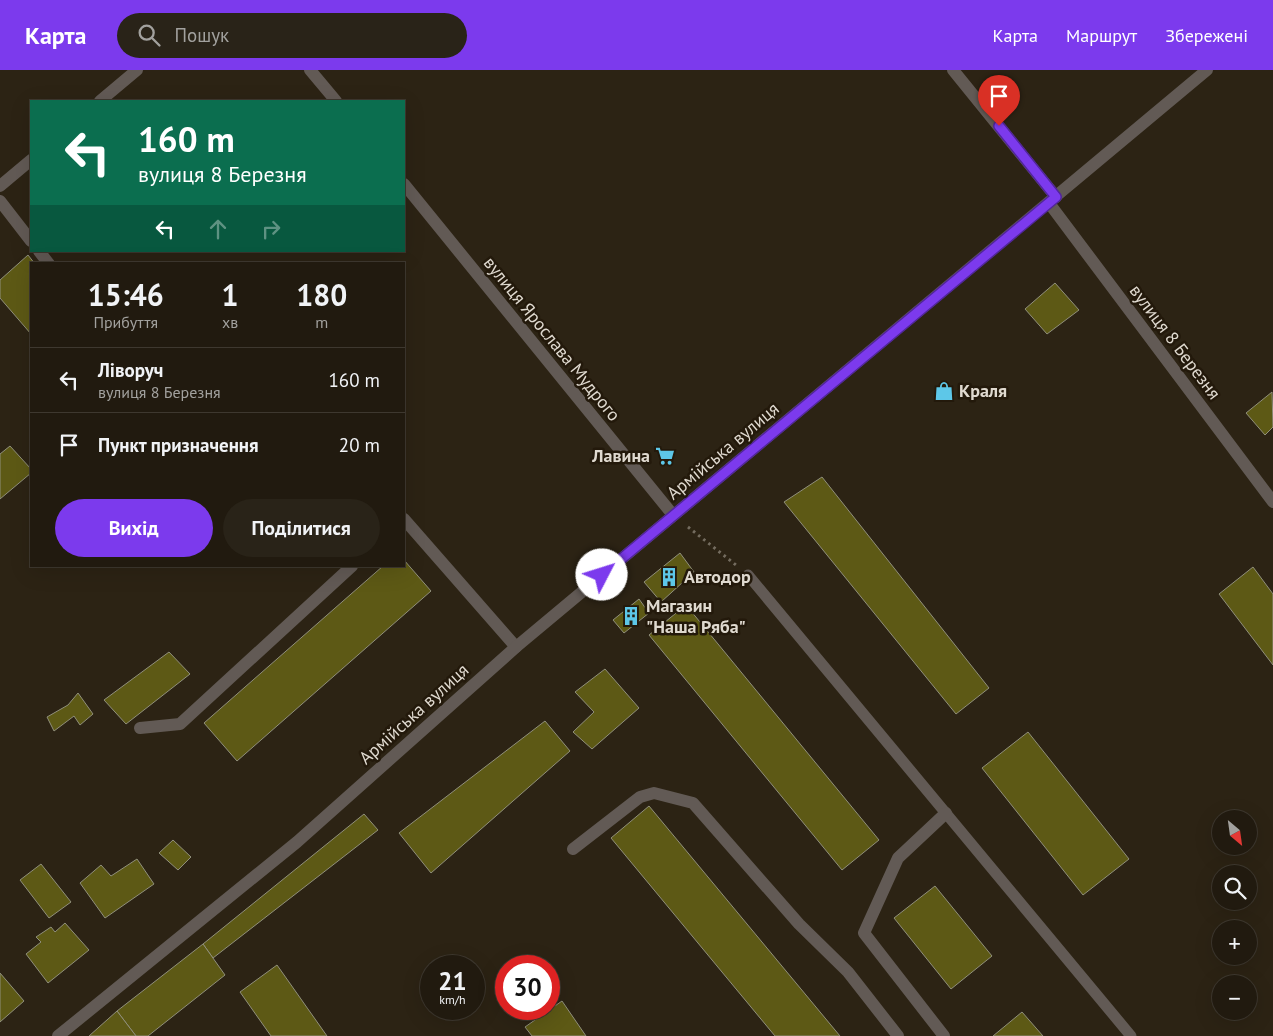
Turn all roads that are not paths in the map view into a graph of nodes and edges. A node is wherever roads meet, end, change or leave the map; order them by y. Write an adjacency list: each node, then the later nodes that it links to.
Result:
1 (137, 70): 5 (street)
2 (310, 70): 6 (street)
3 (953, 70): 11 (street, вулиця 8 Березня)
4 (1207, 70): 11 (street, Армійська вулиця)
5 (101, 100)
6 (335, 100)
7 (30, 161): 9 (street)
8 (405, 185): 16 (street, вулиця Ярослава Мудрого)
9 (0, 186)
10 (0, 200): 12 (street)
11 (1052, 200): 15 (street, вулиця 8 Березня); 16 (street, Армійська вулиця)
12 (30, 240)
13 (40, 252): 14 (street)
14 (47, 262)
15 (1273, 502)
16 (673, 515): 20 (street, Армійська вулиця)
17 (405, 520): 20 (street)
18 (351, 567): 21 (street)
19 (748, 574): 22 (lane)
20 (516, 647): 24 (street, Армійська вулиця)
21 (140, 728)
22 (946, 814): 26 (street); 27 (lane)
23 (573, 849): 25 (street)
24 (58, 1036)
25 (898, 1036)
26 (944, 1036)
27 (1131, 1036)

